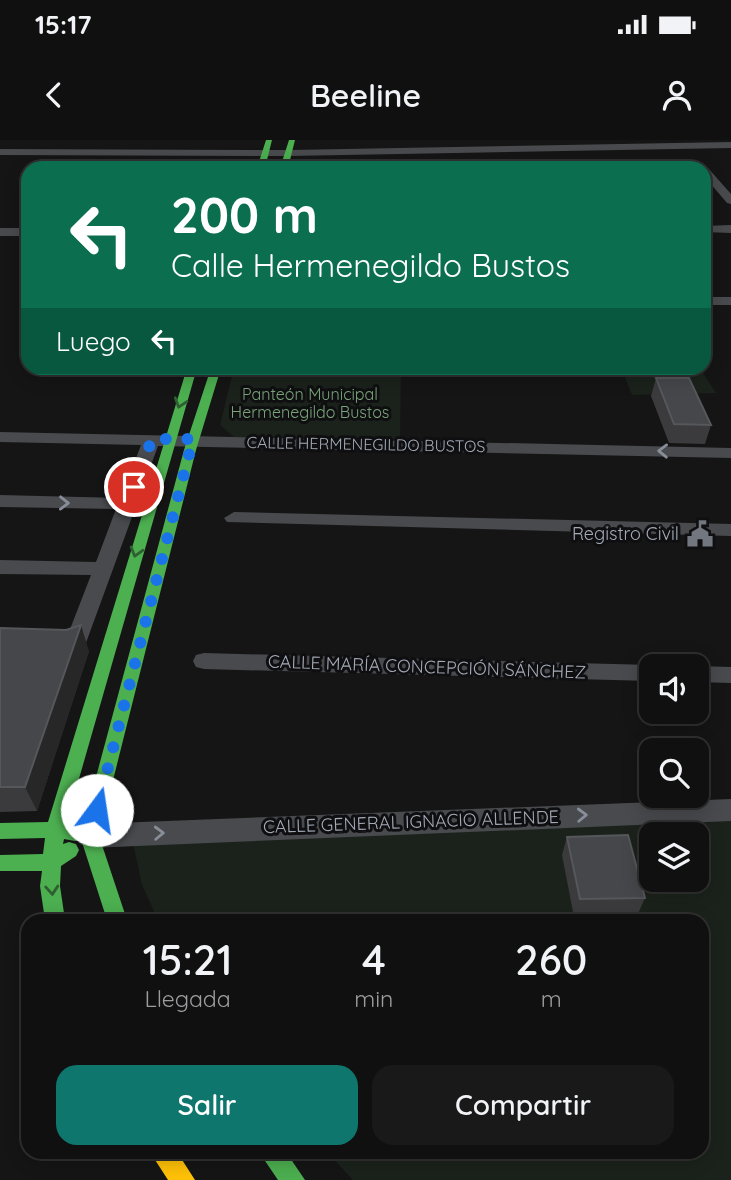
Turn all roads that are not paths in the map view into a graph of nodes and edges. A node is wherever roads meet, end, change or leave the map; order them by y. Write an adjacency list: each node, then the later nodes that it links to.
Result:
1 (679, 143): 2 (street); 3 (street); 7 (street)
2 (455, 145): 6 (street)
3 (731, 145)
4 (0, 152): 5 (street)
5 (265, 154): 6 (street)
6 (288, 154)
7 (695, 161)
8 (711, 179): 9 (street)
9 (731, 201)
10 (711, 229): 11 (street)
11 (731, 229)
12 (0, 232): 13 (street)
13 (21, 232)
14 (731, 300): 15 (street)
15 (711, 301)
16 (188, 375): 19 (main road, one-way to 19)
17 (214, 375): 20 (main road)
18 (0, 437): 19 (street, CALLE HERMENEGILDO BUSTOS)
19 (160, 439): 20 (street, CALLE HERMENEGILDO BUSTOS); 23 (street); 34 (main road, one-way to 34)
20 (193, 439): 21 (street, CALLE HERMENEGILDO BUSTOS, one-way to 20); 36 (main road)
21 (731, 453)
22 (0, 501): 23 (street, one-way to 23)
23 (128, 504): 27 (street)
24 (234, 518): 25 (street)
25 (731, 530)
26 (0, 567): 27 (street)
27 (103, 569): 28 (street)
28 (0, 643)
29 (204, 661): 30 (street, CALLE MARÍA CONCEPCIÓN SÁNCHEZ)
30 (639, 673)
31 (709, 674): 32 (street)
32 (731, 675)
33 (731, 810): 36 (street, CALLE GENERAL IGNACIO ALLENDE, one-way to 33)
34 (55, 830): 35 (main road); 36 (main road); 37 (main road)
35 (0, 831)
36 (90, 835): 37 (main road); 40 (main road)
37 (52, 862): 38 (main road); 39 (main road, one-way to 39)
38 (0, 863)
39 (54, 914)
40 (115, 914)
41 (167, 1159): 43 (main road)
42 (276, 1159): 44 (main road)
43 (183, 1180)
44 (293, 1180)

